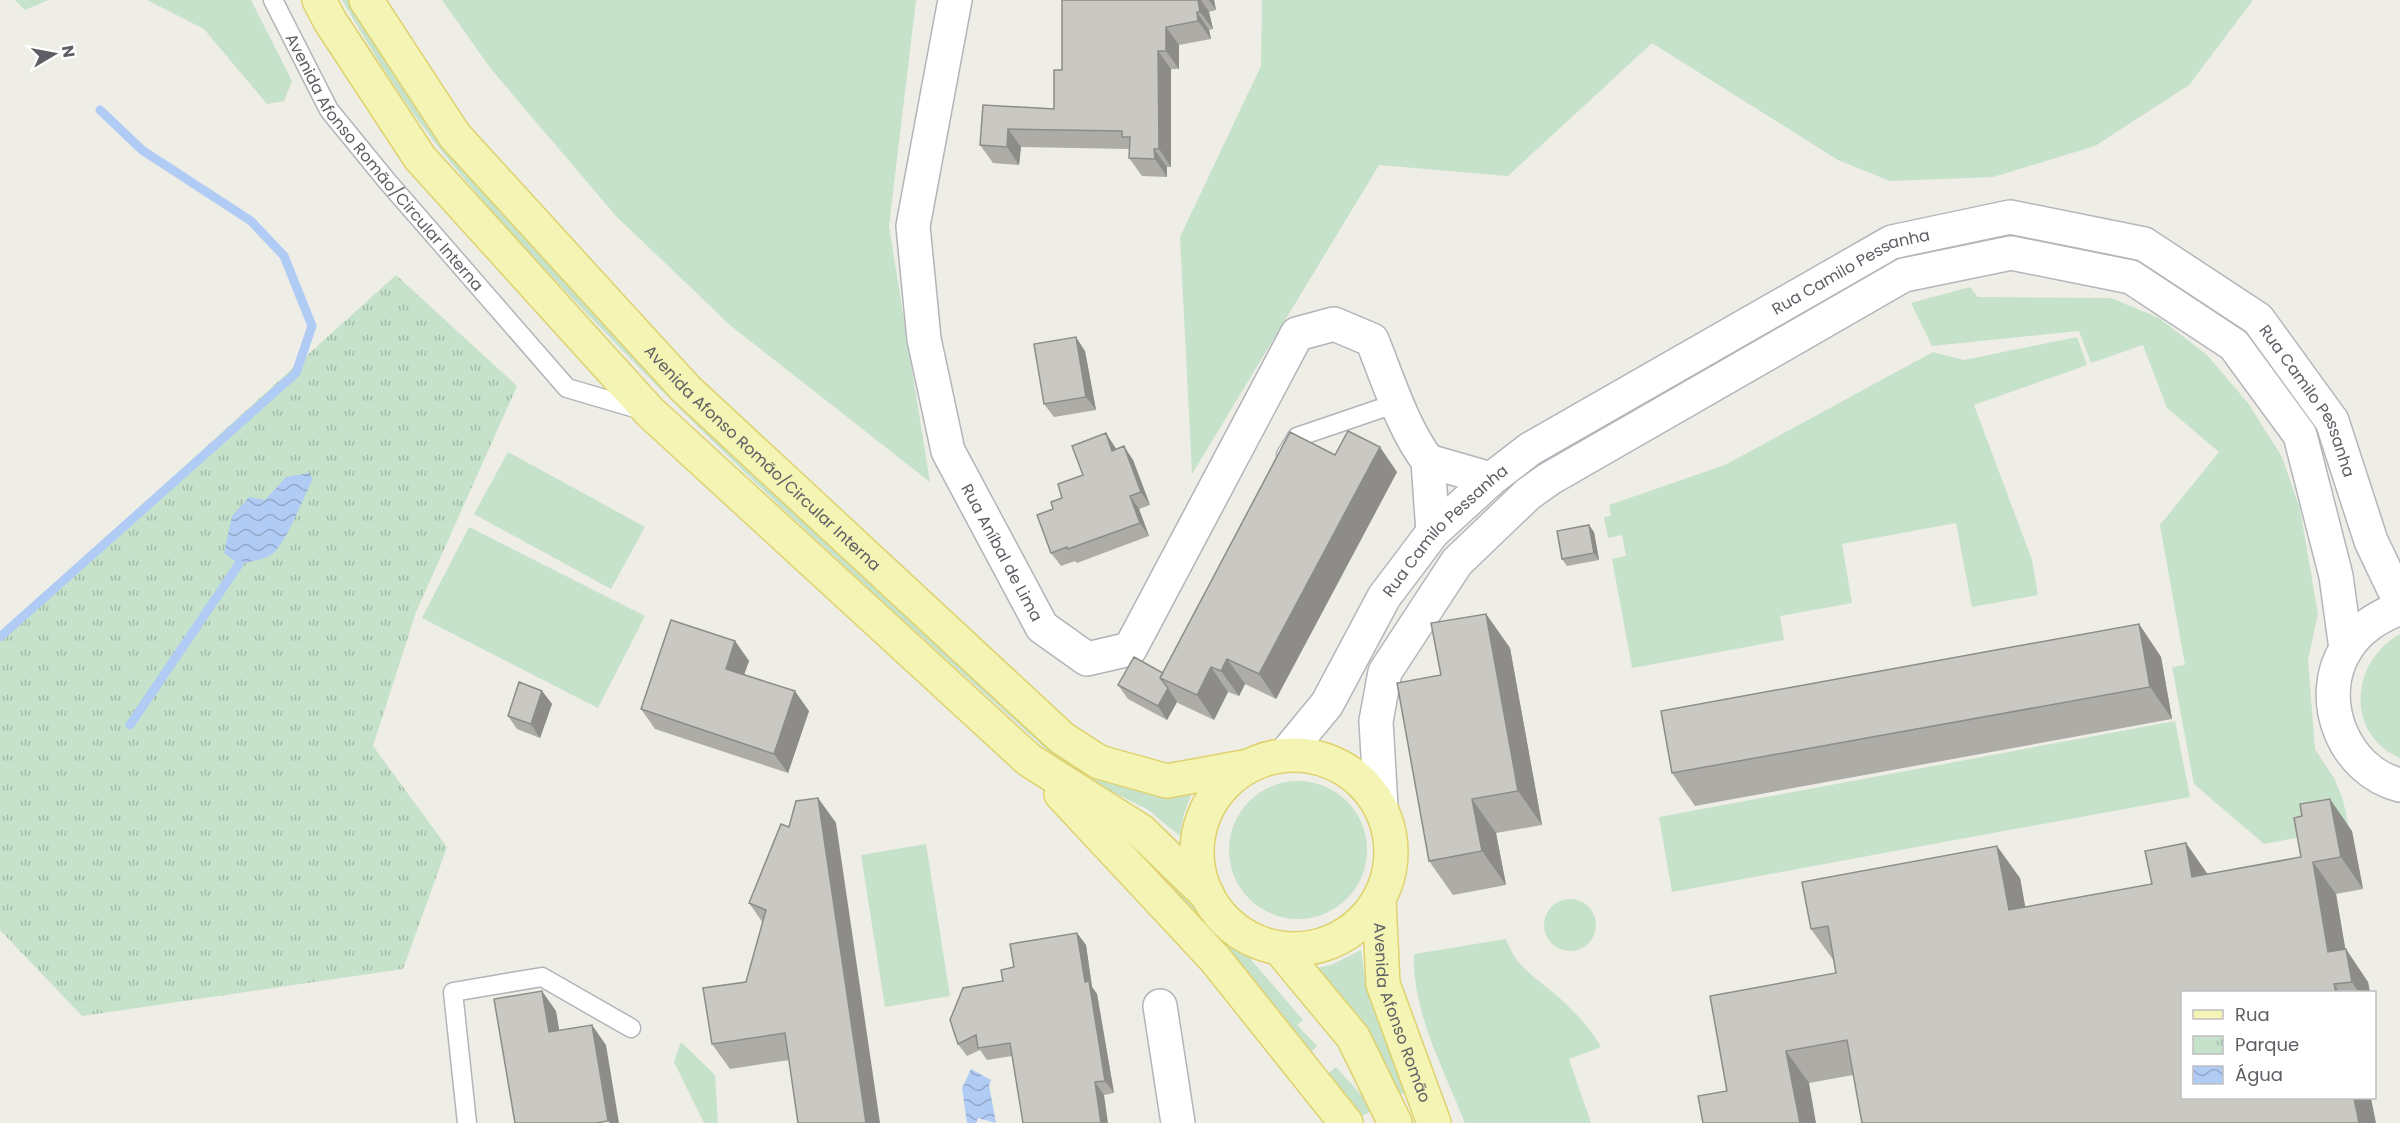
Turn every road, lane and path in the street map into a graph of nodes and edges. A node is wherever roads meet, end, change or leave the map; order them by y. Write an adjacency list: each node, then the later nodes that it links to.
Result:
1 (273, 0): 6 (lane, Avenida Afonso Romão/Circular Interna)
2 (319, 0): 6 (main road, Avenida Afonso Romão/Circular Interna)
3 (366, 0): 16 (main road, Avenida Afonso Romão/Circular Interna)
4 (955, 0): 5 (street, Rua Aníbal de Lima)
5 (1397, 403): 7 (street, Rua Aníbal de Lima); 8 (lane)
6 (650, 412): 15 (main road, Avenida Afonso Romão/Circular Interna)
7 (1428, 460): 9 (street); 10 (street)
8 (1275, 475)
9 (1491, 479): 10 (street, Rua Camilo Pessanha); 11 (street, Rua Camilo Pessanha)
10 (1433, 532): 14 (street, Rua Camilo Pessanha)
11 (2400, 602)
12 (2400, 608): 13 (street)
13 (2346, 650): 17 (street); 18 (street, Rua Camilo Pessanha)
14 (1285, 755): 16 (main road); 18 (main road)
15 (1029, 760): 19 (main road, Avenida Afonso Romão/Circular Interna); 26 (main road)
16 (1249, 765): 19 (main road)
17 (2400, 785)
18 (1381, 807): 20 (main road)
19 (1208, 896): 21 (main road)
20 (1379, 900): 21 (main road); 28 (main road, Avenida Afonso Romão)
21 (1279, 948): 27 (main road)
22 (1160, 1006): 25 (street)
23 (631, 1028): 24 (lane)
24 (467, 1123)
25 (1178, 1123)
26 (1346, 1123)
27 (1395, 1123)
28 (1434, 1123)

